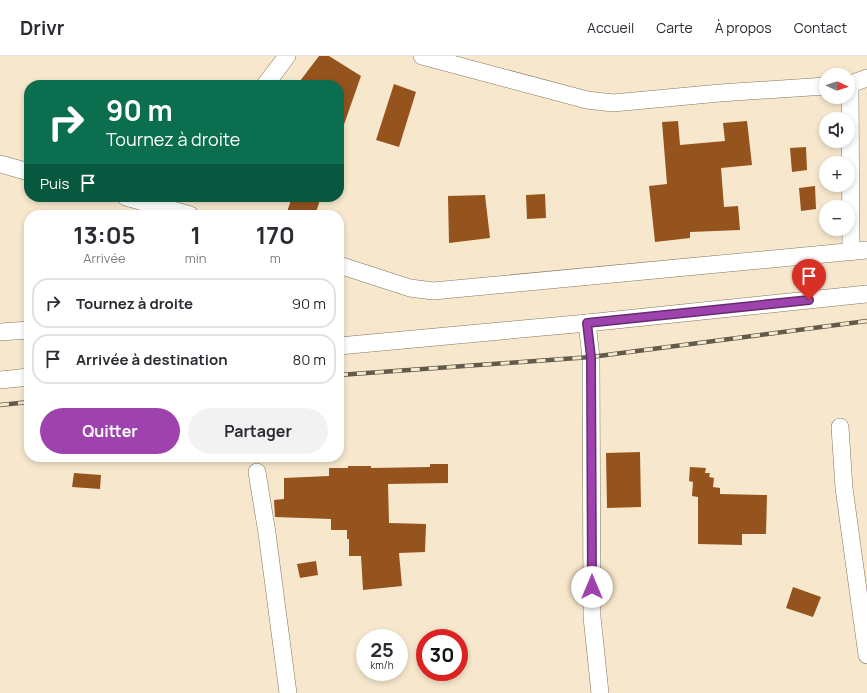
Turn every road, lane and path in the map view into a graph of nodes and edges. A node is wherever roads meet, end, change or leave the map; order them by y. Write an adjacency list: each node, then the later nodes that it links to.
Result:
1 (287, 56): 4 (street)
2 (422, 56): 6 (street)
3 (867, 78): 5 (street)
4 (269, 80)
5 (855, 83)
6 (819, 86)
7 (850, 104): 12 (street)
8 (0, 164): 9 (street)
9 (24, 171)
10 (149, 202): 11 (street)
11 (172, 207)
12 (859, 251): 13 (street)
13 (344, 267)
14 (867, 294): 15 (street)
15 (587, 323): 18 (street); 25 (street)
16 (24, 330): 17 (street)
17 (0, 332)
18 (344, 346)
19 (24, 378): 20 (street)
20 (0, 380)
21 (840, 427): 23 (street)
22 (257, 472): 24 (street)
23 (867, 655)
24 (288, 693)
25 (600, 693)

